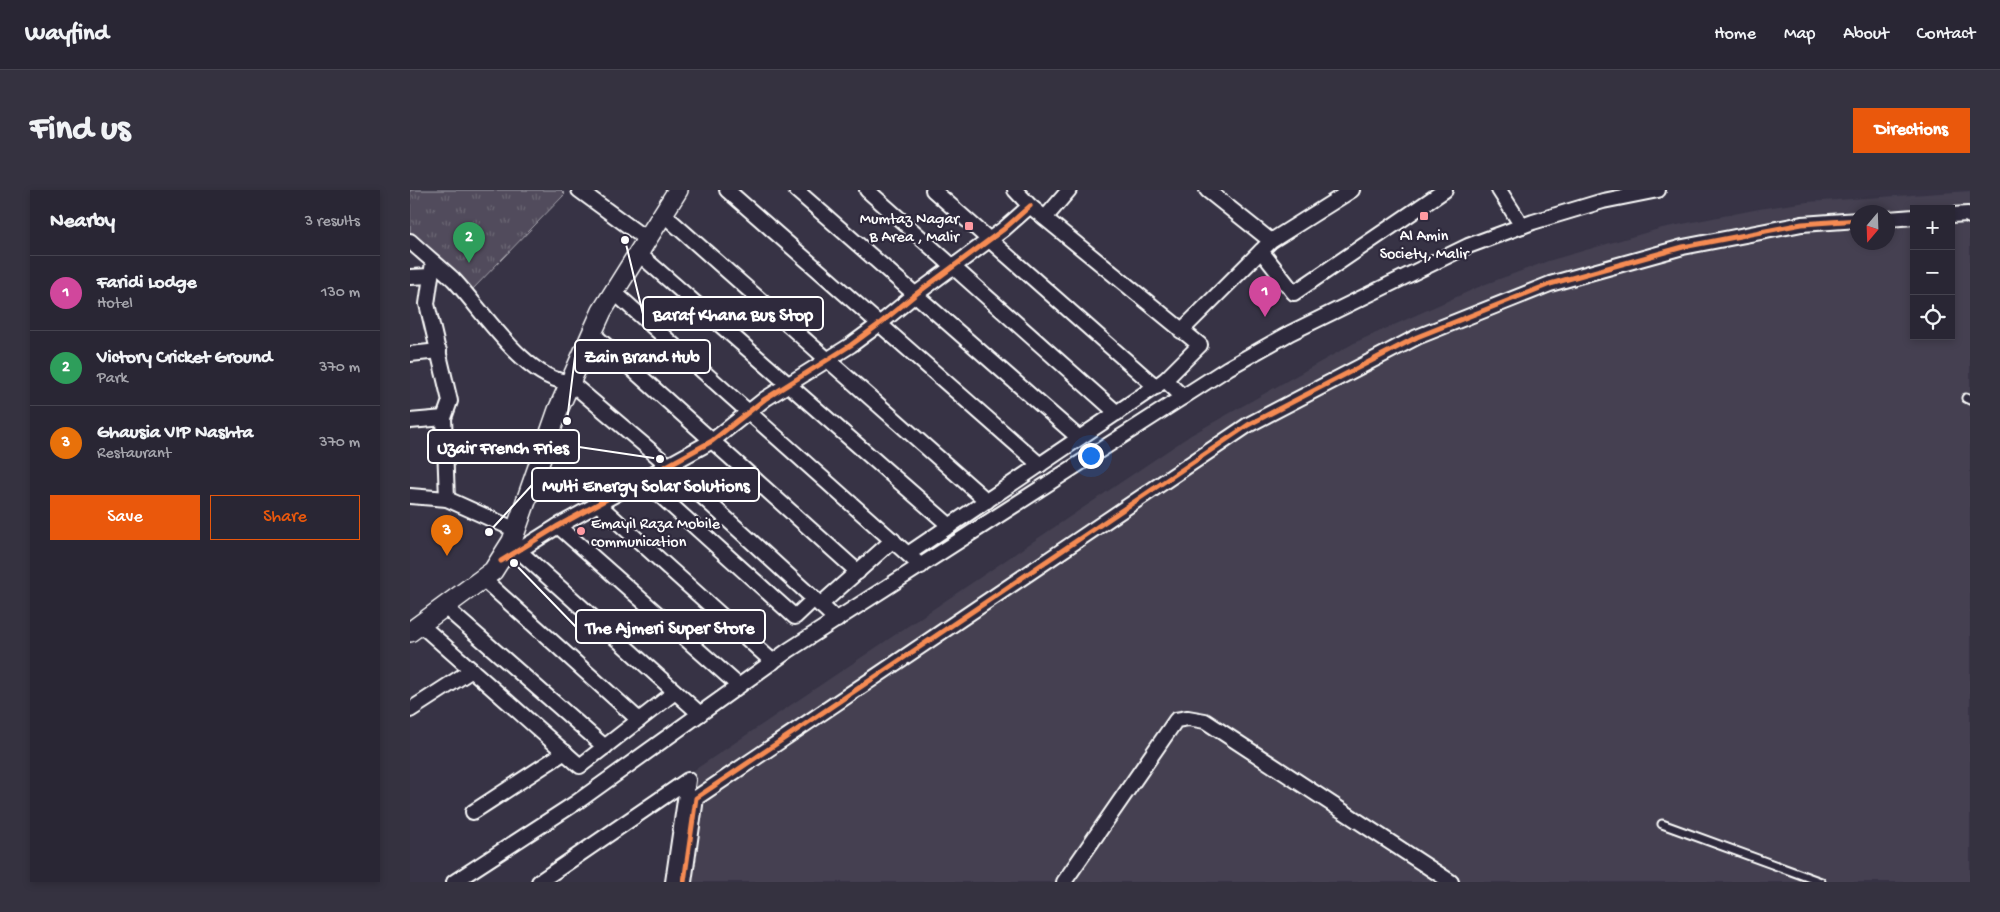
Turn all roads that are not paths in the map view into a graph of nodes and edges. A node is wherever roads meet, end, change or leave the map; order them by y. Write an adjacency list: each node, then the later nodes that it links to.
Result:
1 (579, 190): 28 (street)
2 (664, 190): 28 (main road)
3 (678, 190): 17 (main road)
4 (727, 190): 36 (street)
5 (796, 190): 35 (street)
6 (867, 190): 31 (street)
7 (933, 190): 25 (street)
8 (1015, 190): 16 (street)
9 (1069, 190): 21 (street)
10 (1207, 190): 27 (street)
11 (1352, 190): 27 (street)
12 (1445, 190): 29 (street)
13 (1499, 190): 24 (street)
14 (1658, 190): 15 (street)
15 (1602, 196): 24 (street)
16 (1030, 206): 21 (street); 25 (street)
17 (662, 213): 28 (main road); 41 (street)
18 (1955, 215): 19 (street)
19 (1970, 216)
20 (1910, 217): 22 (street)
21 (1045, 218): 37 (street)
22 (1895, 218)
23 (1850, 221): 86 (street)
24 (1522, 226): 45 (street)
25 (990, 240): 31 (street); 43 (street)
26 (410, 241): 30 (street)
27 (1271, 241): 29 (street)
28 (640, 242): 34 (main road); 42 (main road); 44 (street)
29 (1261, 251): 37 (street)
30 (433, 262): 32 (street); 42 (street)
31 (954, 266): 35 (street); 47 (street)
32 (431, 276): 33 (street); 39 (street)
33 (410, 277)
34 (614, 292): 38 (main road); 46 (street)
35 (916, 294): 36 (street); 50 (street)
36 (878, 325): 41 (street); 52 (street)
37 (1181, 330): 43 (street)
38 (592, 333): 42 (main road); 51 (street)
39 (439, 351): 40 (street); 48 (street)
40 (410, 354)
41 (826, 358): 44 (street); 57 (street)
42 (564, 382): 53 (street); 59 (main road); 65 (main road)
43 (1160, 384): 45 (street); 47 (street)
44 (787, 386): 46 (street); 61 (street)
45 (1183, 397): 66 (street)
46 (748, 411): 51 (street); 62 (street)
47 (1117, 413): 50 (street)
48 (444, 418): 49 (street); 56 (street)
49 (410, 421)
50 (1079, 438): 52 (street)
51 (712, 441): 53 (street); 67 (street)
52 (1040, 465): 57 (street)
53 (669, 466): 54 (street); 69 (street)
54 (642, 479): 58 (street); 69 (street)
55 (410, 496): 56 (street)
56 (447, 499): 59 (street)
57 (987, 501): 61 (street)
58 (598, 504): 60 (street); 72 (street)
59 (507, 526): 70 (main road)
60 (558, 526): 63 (street); 74 (street)
61 (950, 526): 64 (street)
62 (893, 540): 64 (street); 67 (street)
63 (518, 550): 65 (street); 75 (street)
64 (908, 554): 66 (street)
65 (501, 561): 68 (main road)
66 (922, 566): 71 (street)
67 (858, 572): 69 (street)
68 (483, 580): 70 (main road); 78 (street)
69 (817, 602): 71 (street)
70 (425, 618): 73 (street); 79 (street)
71 (837, 620): 72 (street)
72 (773, 662): 74 (street)
73 (472, 670): 76 (street); 80 (street)
74 (739, 686): 77 (street)
75 (675, 692): 77 (street); 78 (street)
76 (410, 710)
77 (700, 714): 84 (street)
78 (639, 720): 79 (street)
79 (605, 746): 80 (street)
80 (565, 752): 81 (street)
81 (473, 812)
82 (1662, 824): 89 (lane)
83 (543, 881): 85 (street)
84 (454, 882)
85 (673, 882)
86 (684, 882)
87 (1064, 882): 88 (street)
88 (1450, 882)
89 (1821, 882)

